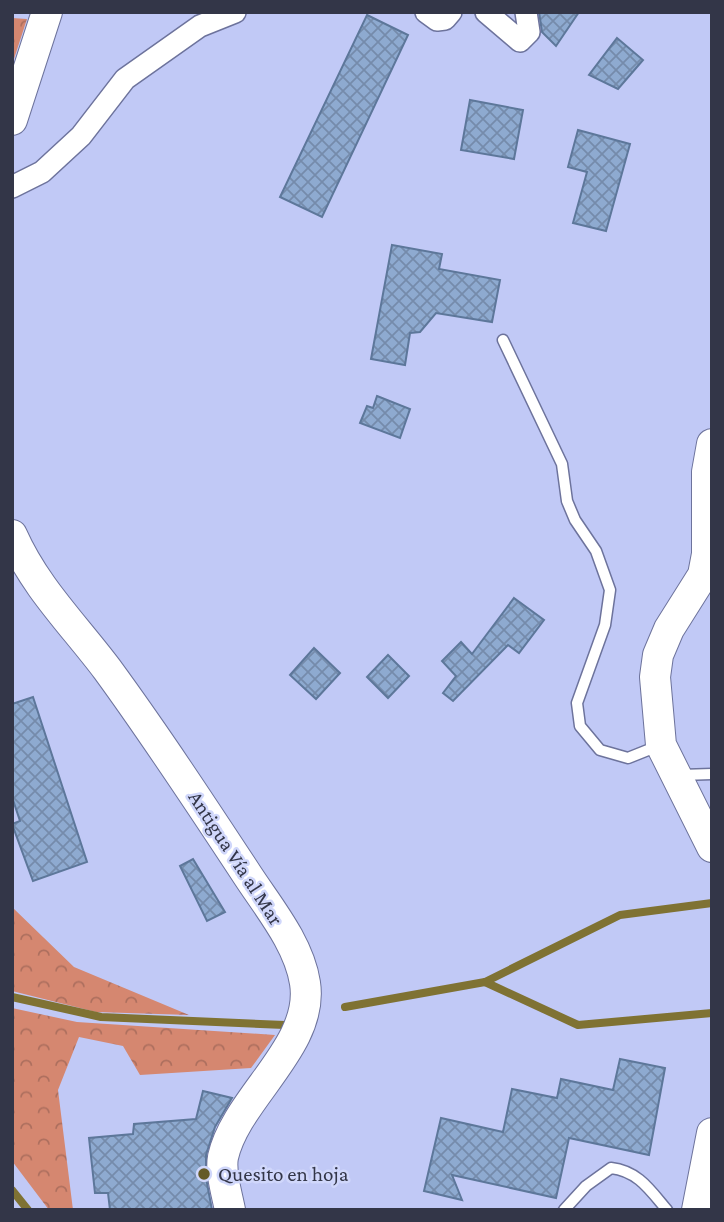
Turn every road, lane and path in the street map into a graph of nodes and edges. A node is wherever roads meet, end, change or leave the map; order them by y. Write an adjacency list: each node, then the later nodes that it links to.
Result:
1 (47, 12): 7 (main road)
2 (235, 12): 8 (street)
3 (426, 12): 4 (street)
4 (450, 12)
5 (486, 12): 6 (street)
6 (526, 12)
7 (12, 120)
8 (12, 187)
9 (502, 340): 12 (lane)
10 (712, 444): 12 (main road)
11 (12, 535): 17 (main road, Antigua Vía al Mar)
12 (661, 745): 14 (main road)
13 (712, 774): 14 (lane)
14 (674, 775): 15 (main road)
15 (712, 847)
16 (710, 1159): 20 (main road)
17 (230, 1210)
18 (564, 1210): 19 (lane)
19 (667, 1210)
20 (697, 1210)

